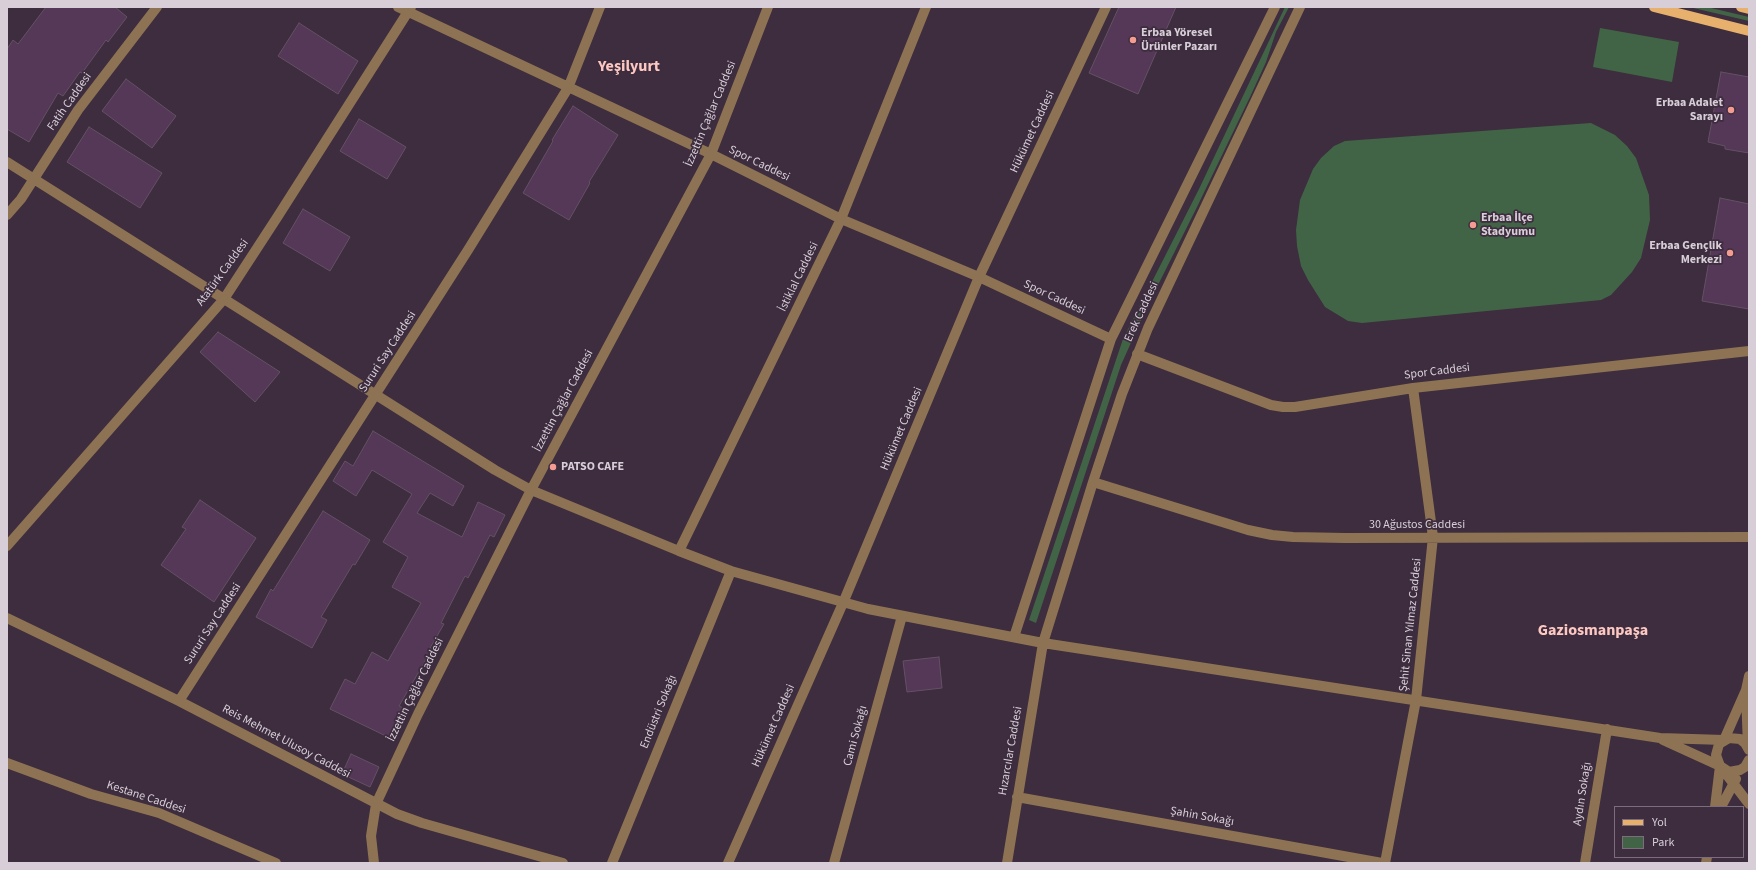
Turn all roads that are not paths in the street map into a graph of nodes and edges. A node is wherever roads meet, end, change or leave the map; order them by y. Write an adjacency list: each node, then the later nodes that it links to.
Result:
1 (157, 7): 17 (street, Fatih Caddesi)
2 (398, 7): 12 (street, Spor Caddesi)
3 (600, 7): 14 (street, Sururi Say Caddesi)
4 (768, 7): 15 (street, İzzettin Çağlar Caddesi)
5 (926, 7): 19 (street, İstiklal Caddesi)
6 (1106, 7): 20 (street, Hükümet Caddesi)
7 (1275, 7): 22 (street, Erek Caddesi)
8 (1300, 7): 24 (street, Erek Caddesi)
9 (1654, 7): 13 (main road)
10 (1741, 7): 11 (main road)
11 (1749, 9)
12 (410, 10): 14 (street, Spor Caddesi); 21 (street, Atatürk Caddesi)
13 (1749, 31)
14 (568, 88): 15 (street, Spor Caddesi); 26 (street, Sururi Say Caddesi)
15 (711, 154): 19 (street, Spor Caddesi); 28 (street, İzzettin Çağlar Caddesi)
16 (7, 162): 17 (street)
17 (34, 180): 18 (street, Fatih Caddesi); 21 (street)
18 (7, 214)
19 (842, 219): 20 (street, Spor Caddesi); 32 (street, İstiklal Caddesi)
20 (979, 277): 22 (street, Spor Caddesi); 34 (street, Hükümet Caddesi)
21 (224, 299): 26 (street); 31 (street, Atatürk Caddesi)
22 (1112, 339): 37 (street, Erek Caddesi)
23 (1749, 351): 25 (street, Spor Caddesi)
24 (1137, 354): 25 (street, Spor Caddesi); 27 (street, Erek Caddesi)
25 (1413, 388): 29 (street, Şehit Sinan Yılmaz Caddesi)
26 (375, 395): 28 (street); 42 (street, Sururi Say Caddesi)
27 (1093, 482): 29 (street, 30 Ağustos Caddesi); 38 (street, Erek Caddesi)
28 (531, 490): 32 (street); 53 (street, İzzettin Çağlar Caddesi)
29 (1433, 537): 30 (street, 30 Ağustos Caddesi); 41 (street, Şehit Sinan Yılmaz Caddesi)
30 (1749, 537)
31 (7, 546)
32 (679, 551): 33 (street)
33 (731, 571): 34 (street); 60 (street, Endüstri Sokağı)
34 (843, 603): 35 (street); 61 (street, Hükümet Caddesi)
35 (902, 616): 37 (street); 62 (street, Cami Sokağı)
36 (7, 618): 42 (street, Reis Mehmet Ulusoy Caddesi)
37 (1014, 637): 38 (street)
38 (1043, 643): 41 (street); 52 (street, Hızarcılar Caddesi)
39 (1749, 676): 40 (street)
40 (1746, 690): 45 (street); 46 (street)
41 (1416, 700): 43 (street); 65 (street, Şehit Sinan Yılmaz Caddesi)
42 (179, 701): 53 (street, Reis Mehmet Ulusoy Caddesi)
43 (1607, 729): 44 (street); 66 (street, Aydın Sokağı)
44 (1660, 738): 45 (street); 49 (street)
45 (1724, 740): 46 (street); 49 (street)
46 (1749, 748)
47 (1749, 760): 50 (street)
48 (7, 763): 57 (street, Kestane Caddesi)
49 (1720, 766): 50 (street); 51 (street); 55 (street)
50 (1740, 770): 51 (street)
51 (1733, 784): 54 (street); 56 (street)
52 (1017, 797): 63 (street, Hızarcılar Caddesi); 64 (street, Şahin Sokağı)
53 (376, 804): 58 (street, İzzettin Çağlar Caddesi); 59 (street, Reis Mehmet Ulusoy Caddesi)
54 (1749, 804)
55 (1715, 806)
56 (1722, 806)
57 (276, 863)
58 (374, 863)
59 (563, 863)
60 (612, 863)
61 (728, 863)
62 (834, 863)
63 (1007, 863)
64 (1382, 863)
65 (1385, 863)
66 (1585, 863)

